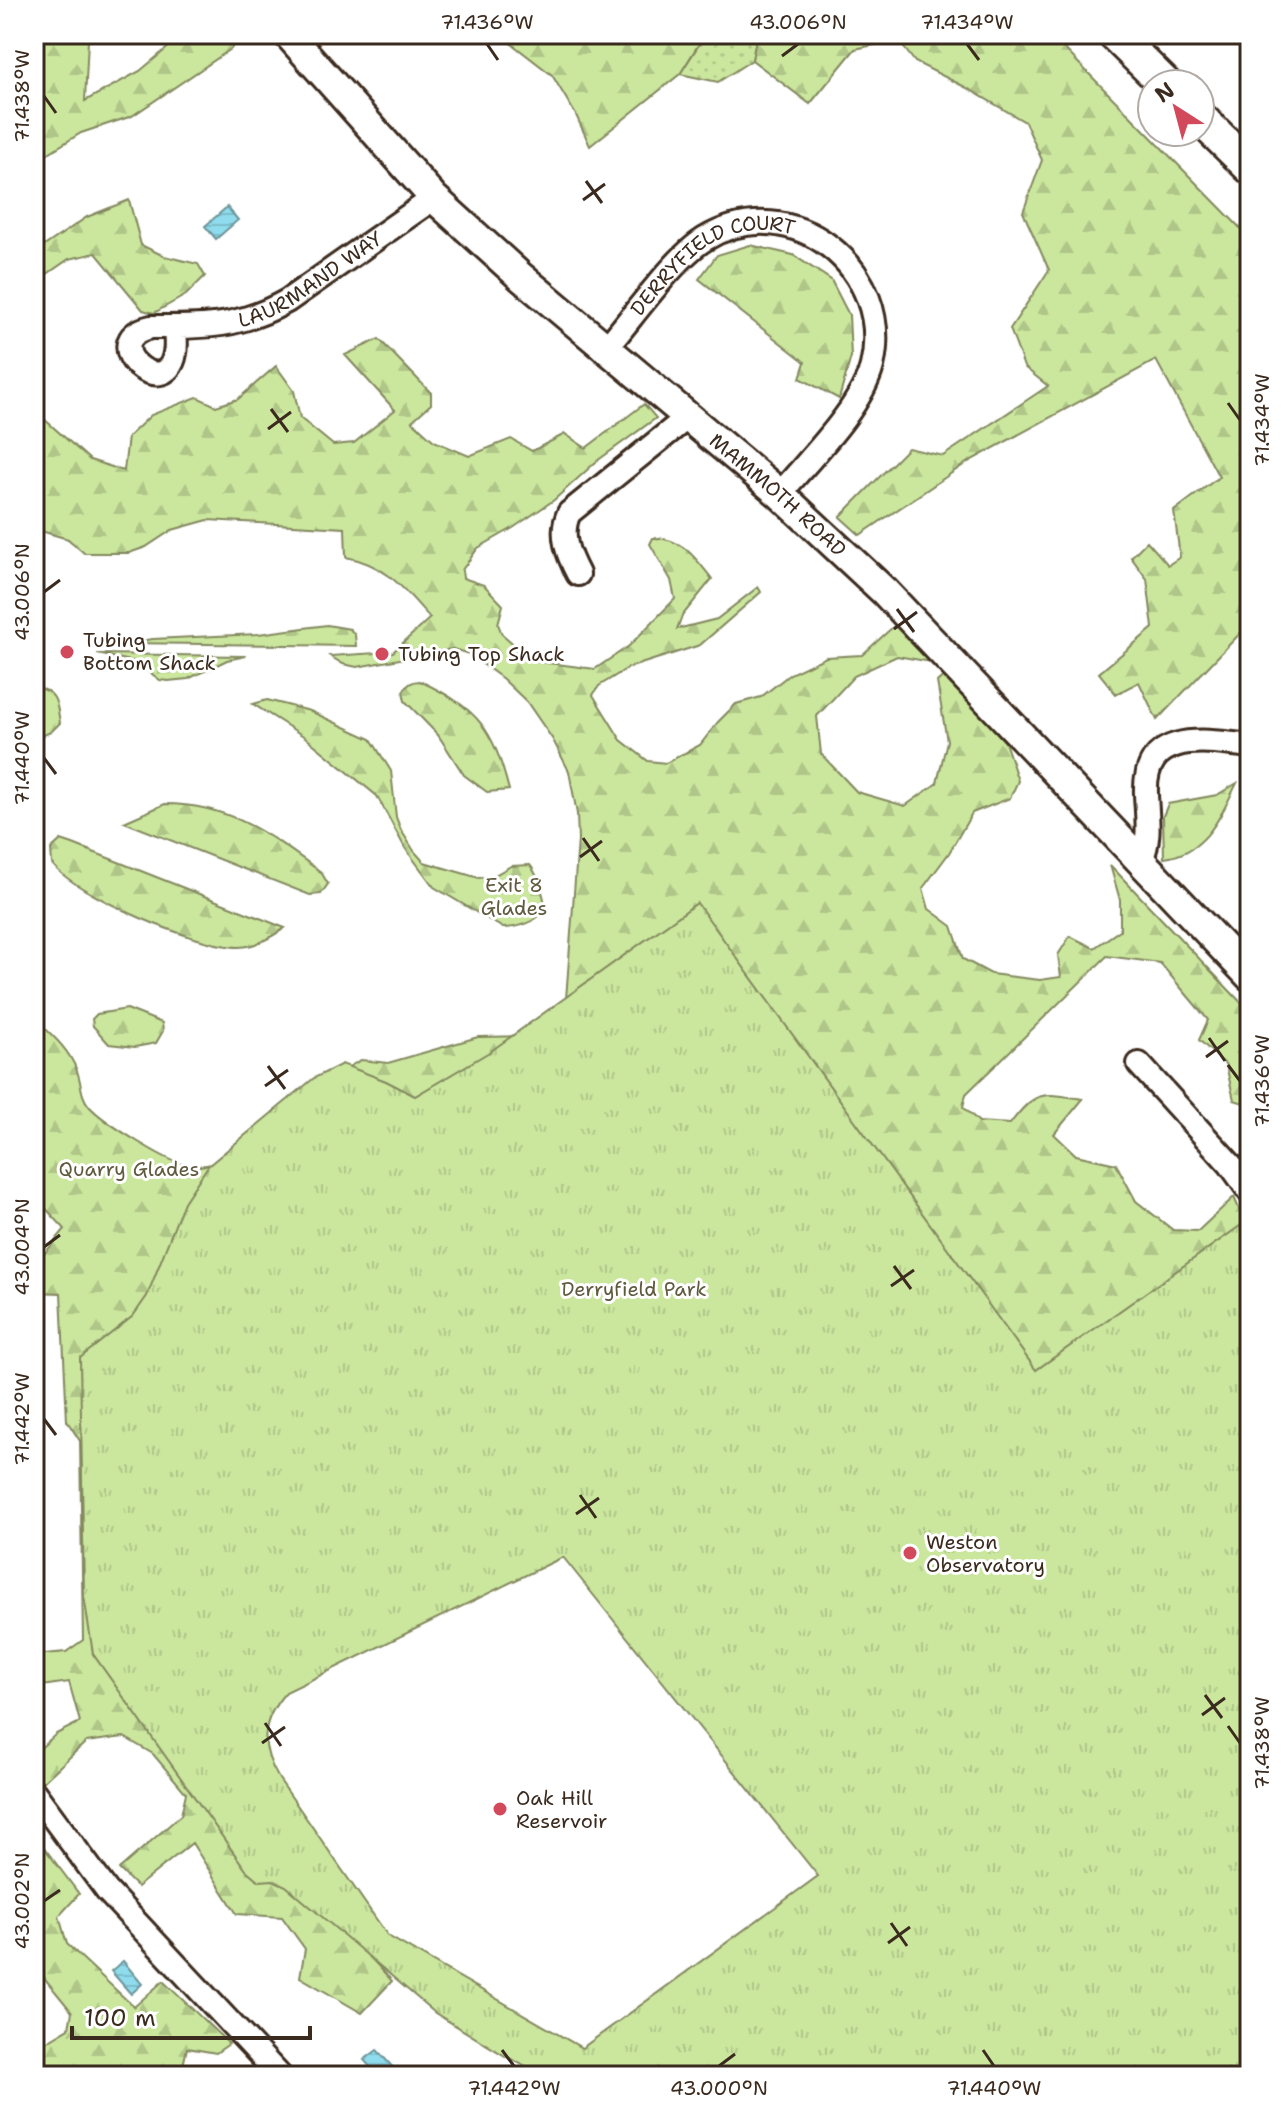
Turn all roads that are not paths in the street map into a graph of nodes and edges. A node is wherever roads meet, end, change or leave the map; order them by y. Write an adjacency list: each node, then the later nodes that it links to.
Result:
1 (288, 34): 6 (main road, MAMMOTH ROAD)
2 (1114, 34): 3 (highway)
3 (1149, 68)
4 (1216, 134): 5 (highway)
5 (1250, 167)
6 (434, 198): 7 (street, LAURMAND WAY); 8 (main road, MAMMOTH ROAD)
7 (175, 327)
8 (607, 347): 9 (main road, MAMMOTH ROAD); 10 (street, DERRYFIELD COURT)
9 (689, 416): 10 (main road, MAMMOTH ROAD); 11 (street)
10 (780, 494): 13 (main road, MAMMOTH ROAD)
11 (578, 574)
12 (1250, 746): 13 (street)
13 (1141, 861): 14 (main road, MAMMOTH ROAD)
14 (1250, 976)
15 (1139, 1064): 16 (street)
16 (1250, 1192)
17 (34, 1792): 18 (street)
18 (280, 2076)

